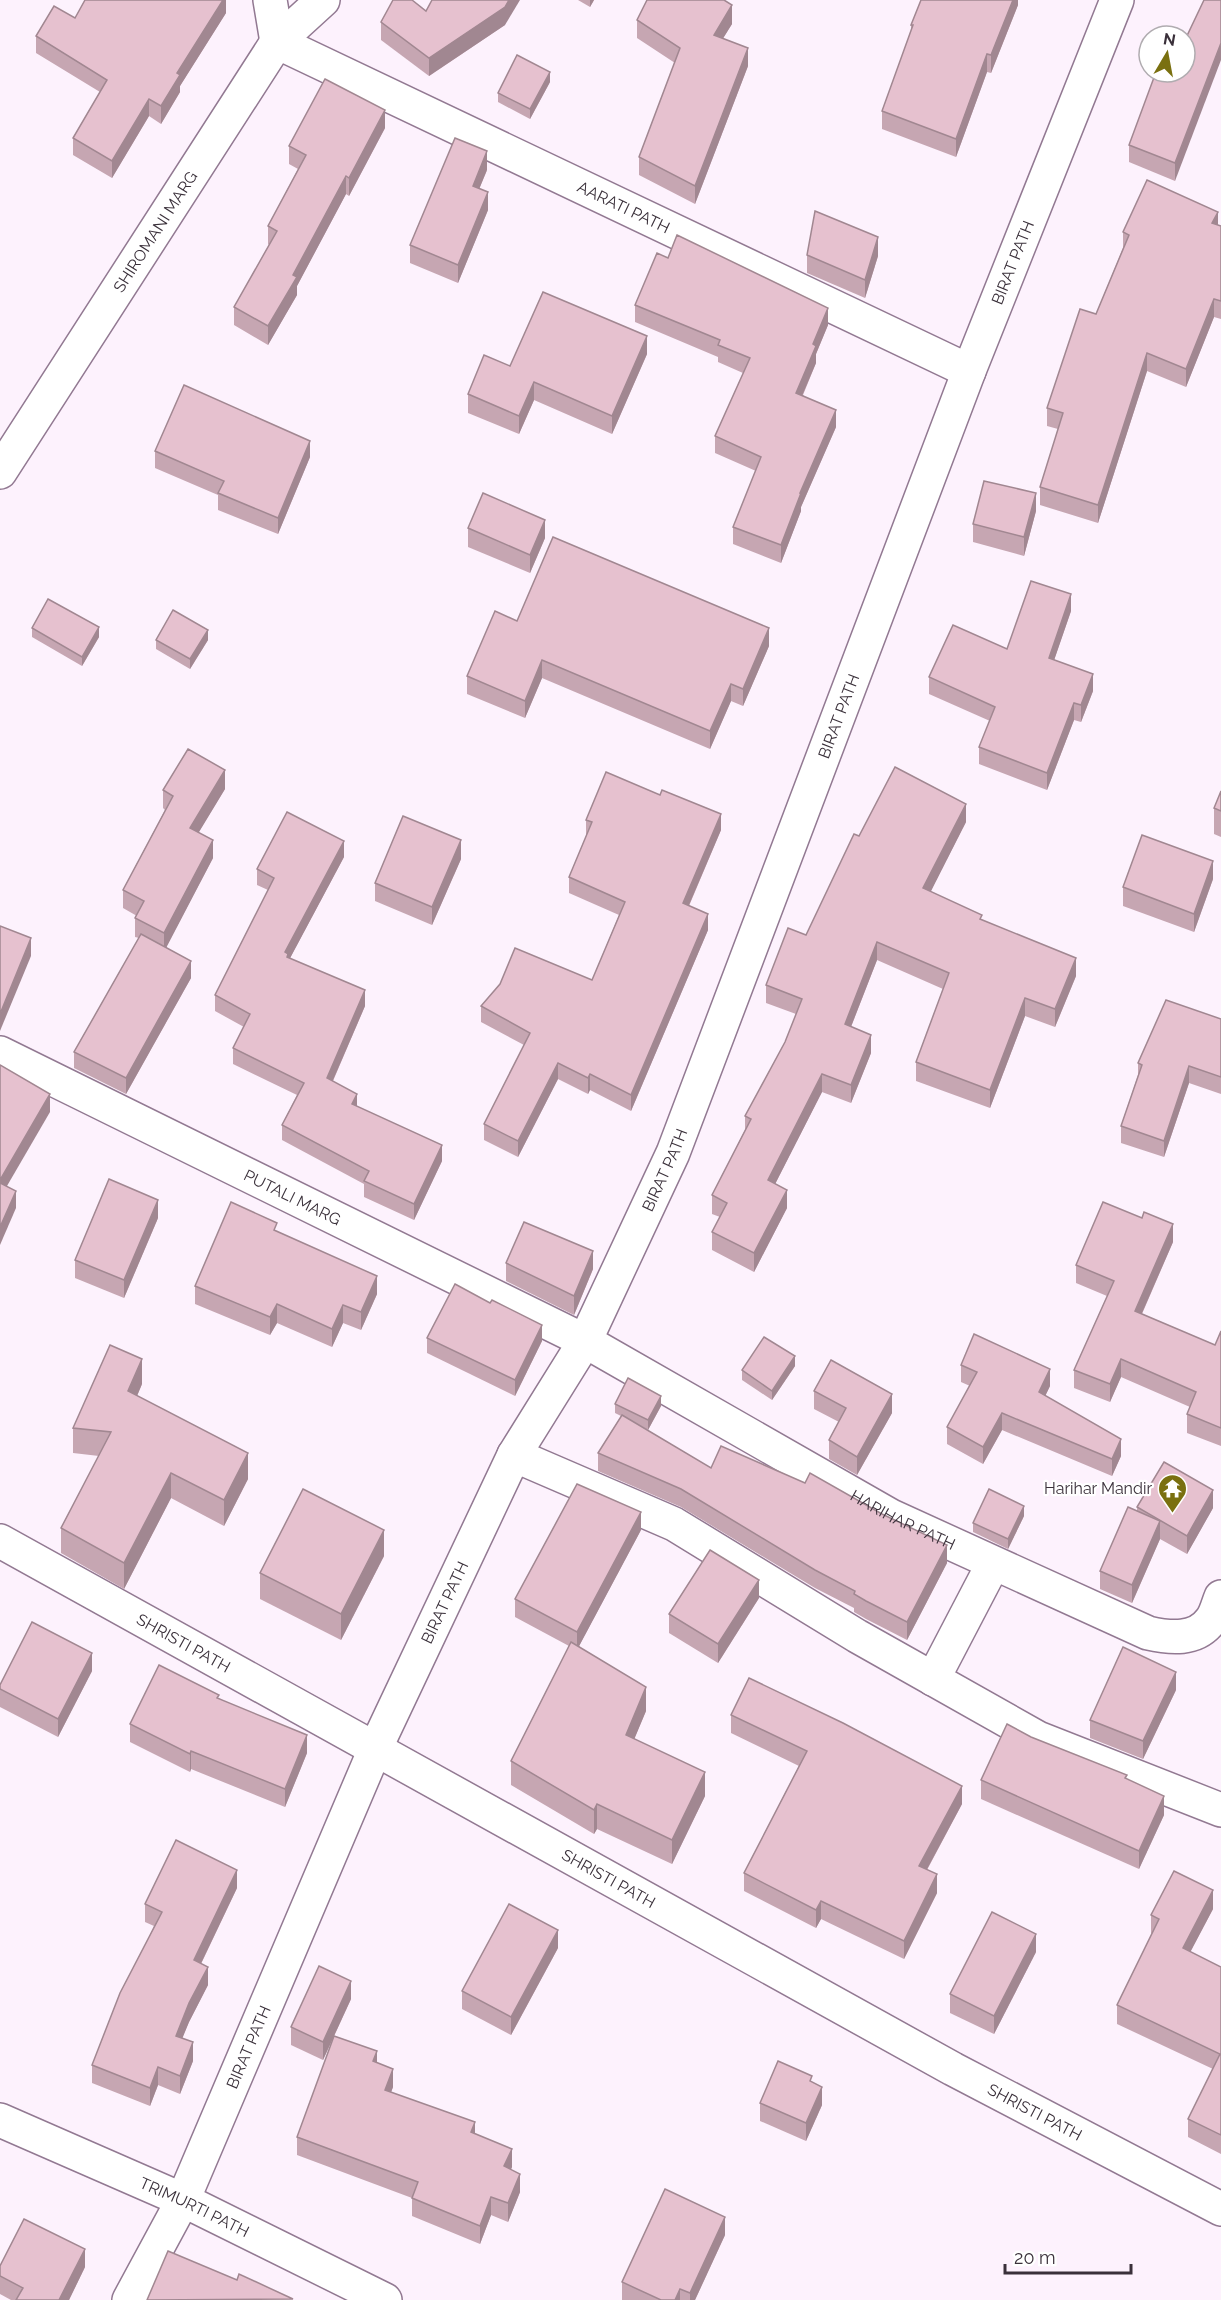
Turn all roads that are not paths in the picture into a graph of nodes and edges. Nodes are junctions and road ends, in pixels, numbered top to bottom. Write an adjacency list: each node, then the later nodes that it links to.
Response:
1 (270, 0): 4 (street)
2 (322, 0): 4 (street, SHIROMANI MARG)
3 (1117, 0): 5 (street, BIRAT PATH)
4 (277, 42): 5 (street, AARATI PATH); 6 (street, SHIROMANI MARG)
5 (969, 371): 8 (street, BIRAT PATH)
6 (0, 472)
7 (0, 1053): 8 (street, PUTALI MARG)
8 (585, 1341): 9 (street, BIRAT PATH); 11 (street, HARIHAR PATH)
9 (514, 1455): 13 (street); 14 (street, BIRAT PATH)
10 (0, 1541): 14 (street, SHRISTI PATH)
11 (993, 1564): 12 (street, HARIHAR PATH); 13 (street)
12 (1221, 1597)
13 (933, 1679): 15 (street)
14 (376, 1748): 17 (street, BIRAT PATH); 18 (street, SHRISTI PATH)
15 (1221, 1810)
16 (0, 2120): 17 (street, TRIMURTI PATH)
17 (183, 2200): 19 (street, BIRAT PATH); 20 (street, TRIMURTI PATH)
18 (1221, 2209)
19 (129, 2300)
20 (385, 2300)

